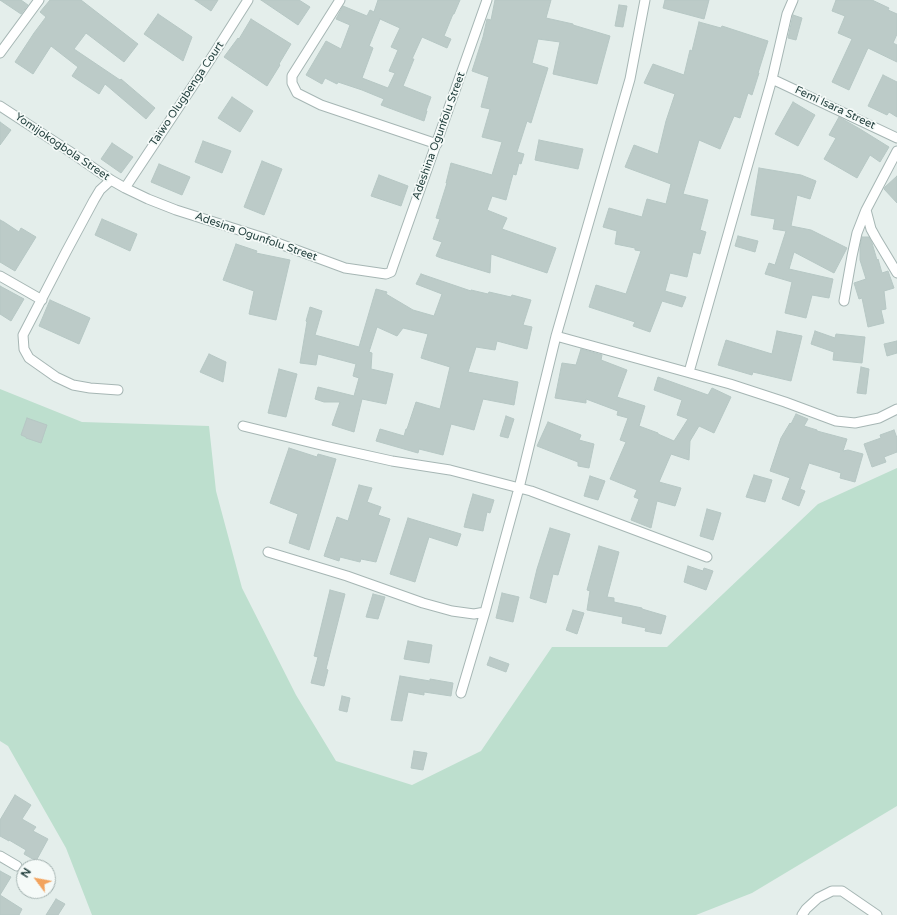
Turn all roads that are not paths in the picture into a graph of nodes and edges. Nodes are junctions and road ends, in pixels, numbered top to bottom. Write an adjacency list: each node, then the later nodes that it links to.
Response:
1 (39, 0): 7 (street)
2 (248, 0): 14 (street, Taiwo Olugbenga Court)
3 (340, 0): 11 (street)
4 (487, 0): 11 (street, Adeshina Ogunfolu Street)
5 (645, 0): 21 (street)
6 (793, 0): 8 (street)
7 (0, 53)
8 (772, 79): 10 (street, Femi Isara Street); 22 (street)
9 (0, 106): 13 (street, Yomijokogbola Street)
10 (897, 138)
11 (437, 144): 16 (street, Adeshina Ogunfolu Street)
12 (897, 152): 15 (street)
13 (111, 180): 14 (street, Yomijokogbola Street); 19 (street)
14 (124, 188): 16 (street, Adesina Ogunfolu Street)
15 (866, 210): 17 (street); 20 (street)
16 (391, 272)
17 (897, 273)
18 (0, 276): 19 (street)
19 (42, 300): 23 (street)
20 (844, 302)
21 (556, 336): 22 (street); 26 (street)
22 (689, 372): 24 (street)
23 (118, 390)
24 (897, 409)
25 (243, 426): 26 (street)
26 (519, 488): 28 (street); 29 (street)
27 (268, 552): 29 (street)
28 (707, 557)
29 (485, 612): 30 (street)
30 (461, 693)
31 (0, 856): 32 (street)
32 (16, 865)
33 (804, 912): 34 (street)
34 (877, 915)

